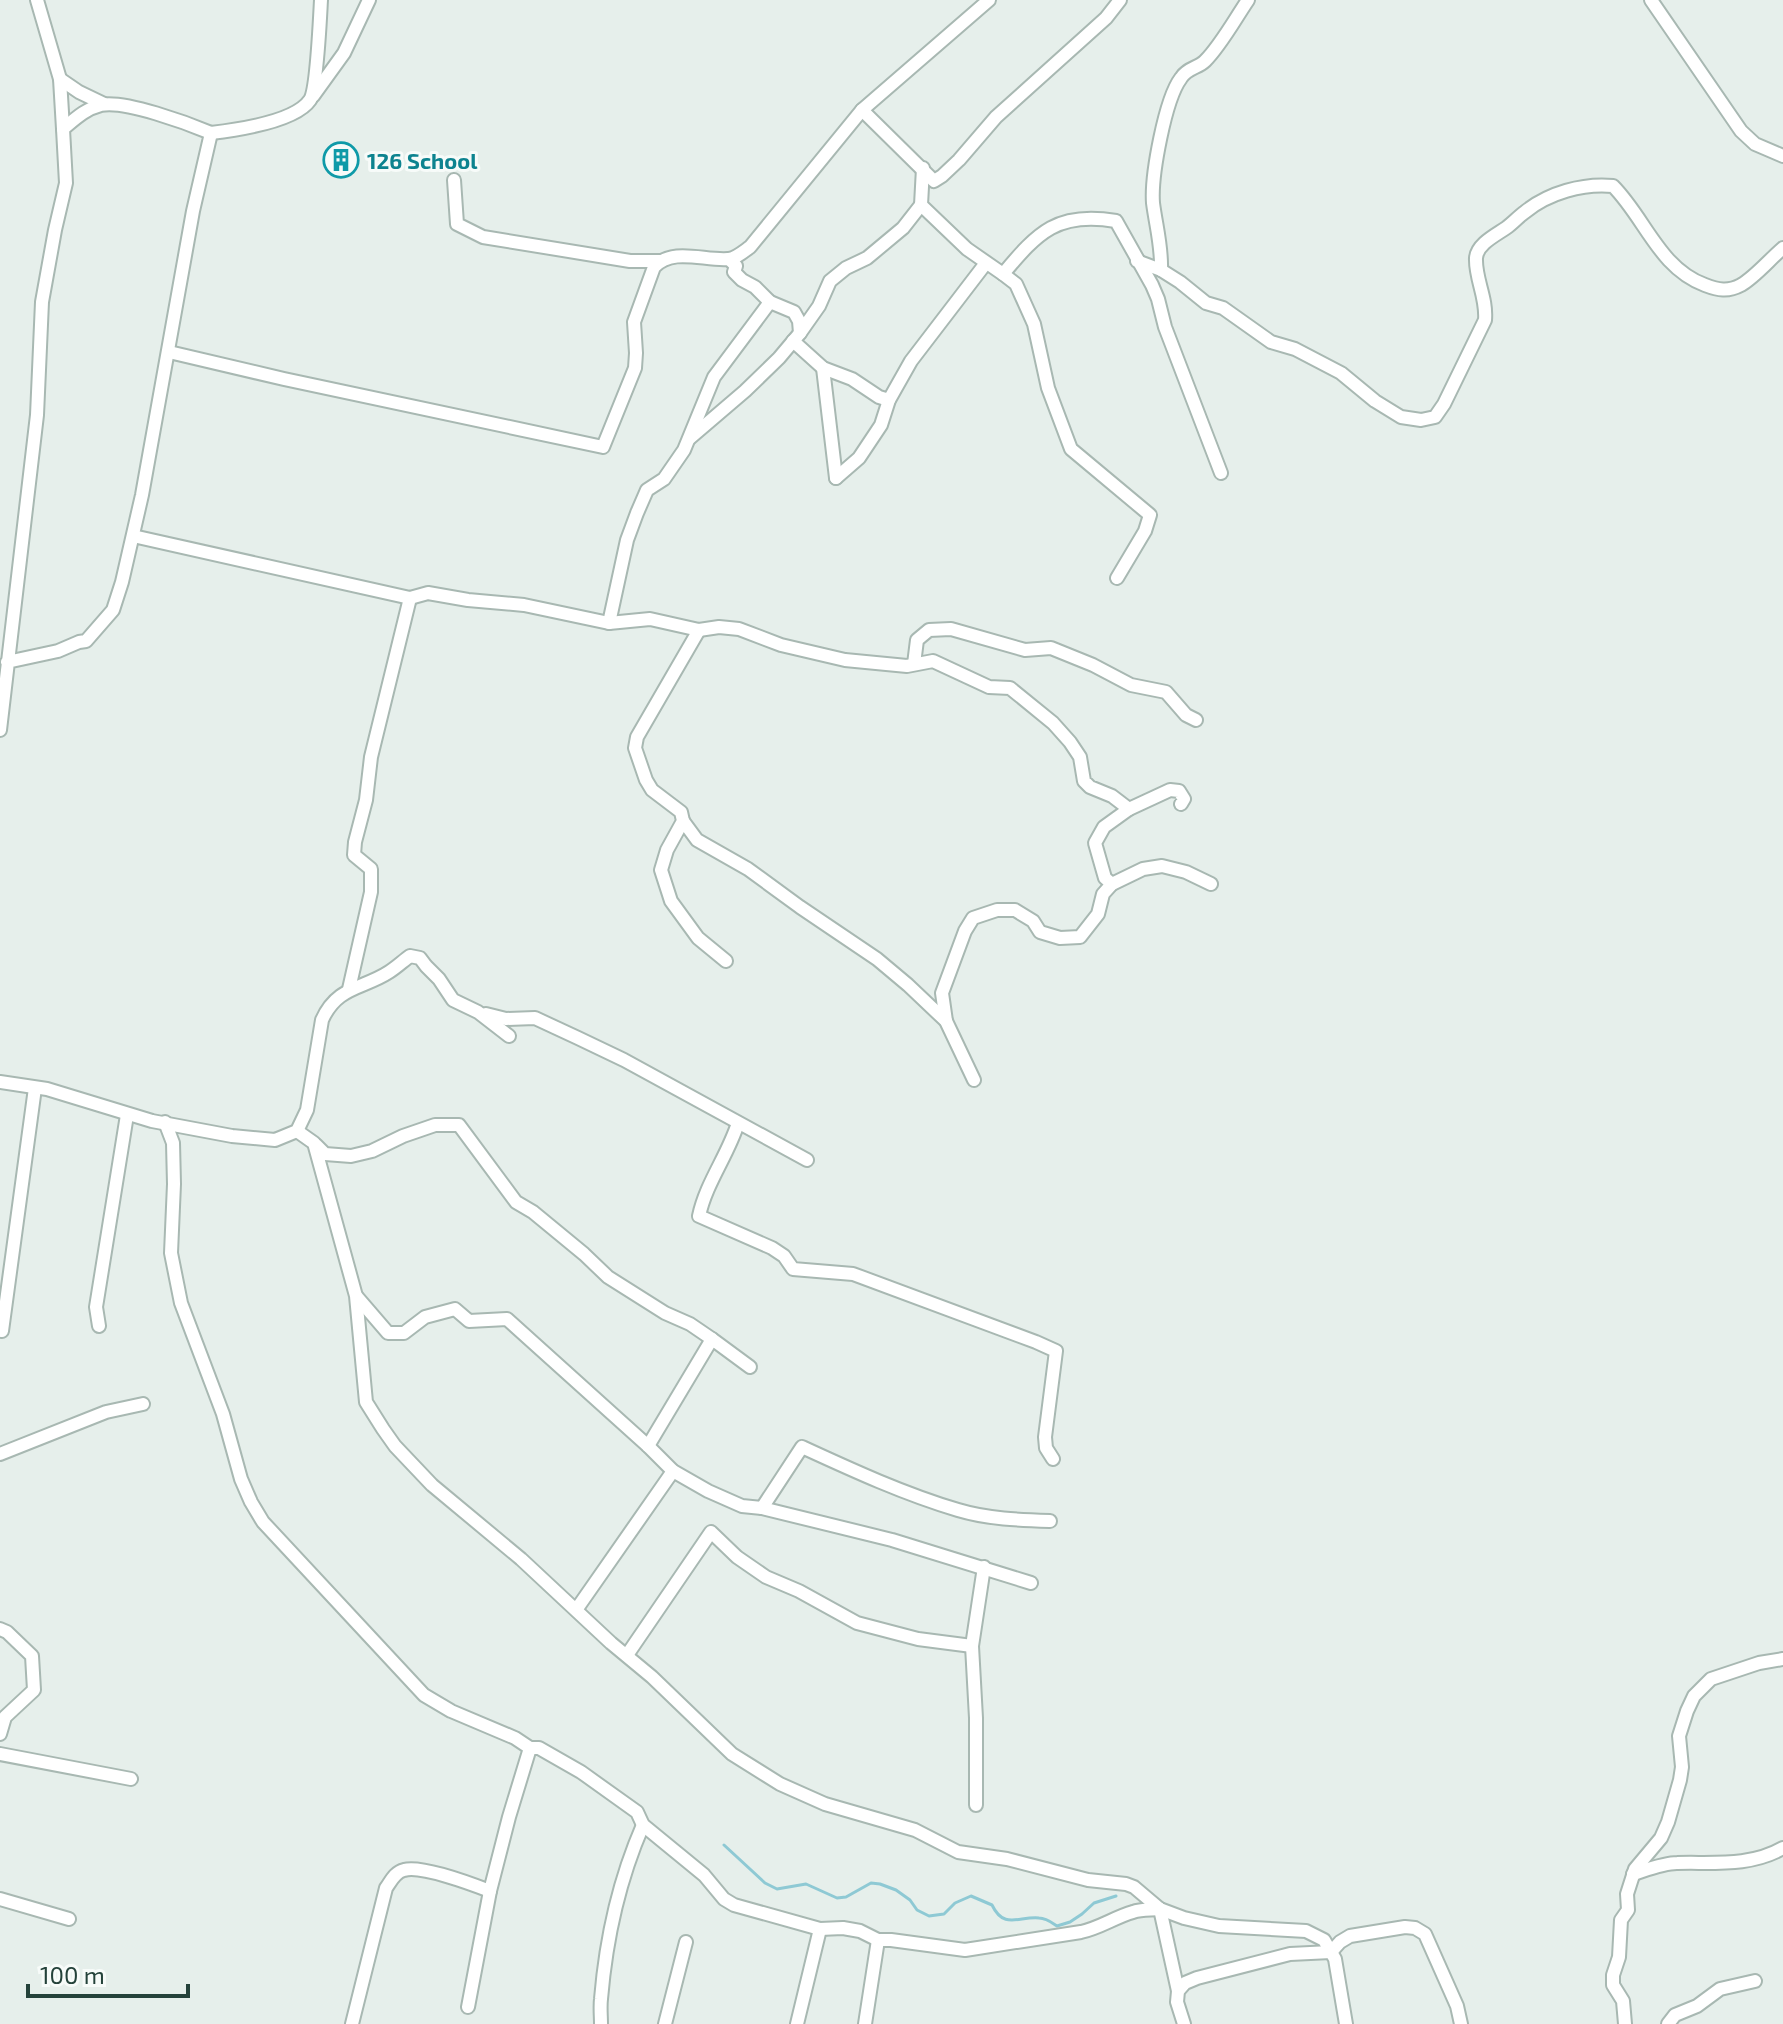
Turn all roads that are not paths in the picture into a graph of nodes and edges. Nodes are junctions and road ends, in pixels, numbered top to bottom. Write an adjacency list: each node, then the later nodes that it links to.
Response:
1 (37, 0): 8 (street)
2 (321, 0): 9 (street)
3 (369, 0): 9 (street)
4 (989, 0): 11 (street)
5 (1120, 0): 15 (street)
6 (1248, 0): 23 (street)
7 (1651, 0): 14 (street)
8 (60, 79): 10 (street); 12 (street)
9 (311, 99): 13 (street)
10 (104, 104): 12 (street); 13 (street)
11 (862, 110): 15 (street); 19 (street)
12 (63, 129): 37 (street)
13 (211, 133): 27 (street)
14 (1783, 156)
15 (923, 168): 17 (street)
16 (454, 180): 20 (street)
17 (921, 205): 22 (street); 26 (street)
18 (1783, 248): 23 (street)
19 (730, 260): 20 (street); 25 (street)
20 (660, 261): 27 (street)
21 (1137, 261): 23 (street); 24 (street); 31 (street)
22 (986, 263): 24 (street); 29 (street)
23 (1161, 270)
24 (1003, 274): 33 (street)
25 (770, 302): 26 (street); 30 (street)
26 (796, 337): 28 (street); 30 (street)
27 (169, 352): 32 (street)
28 (823, 368): 29 (street); 29 (street)
29 (889, 400)
30 (688, 440): 35 (street)
31 (1221, 473)
32 (133, 536): 34 (street); 37 (street)
33 (1117, 578)
34 (410, 598): 35 (street); 47 (street)
35 (609, 623): 36 (street)
36 (699, 630): 38 (street); 43 (street)
37 (7, 662): 40 (street)
38 (914, 664): 39 (street); 42 (street)
39 (1196, 720)
40 (0, 730)
41 (1181, 804): 42 (street)
42 (1129, 809): 44 (street)
43 (683, 821): 46 (street); 49 (street)
44 (1112, 884): 45 (street); 49 (street)
45 (1211, 884)
46 (726, 961)
47 (349, 989): 48 (street); 57 (street)
48 (478, 1012): 50 (street); 56 (street)
49 (946, 1021): 51 (street)
50 (509, 1036)
51 (974, 1080)
52 (0, 1082): 53 (street)
53 (35, 1088): 54 (street); 62 (street)
54 (127, 1115): 55 (street); 61 (street)
55 (165, 1122): 57 (street); 80 (street)
56 (738, 1123): 59 (street); 68 (street)
57 (297, 1131): 58 (street)
58 (314, 1143): 60 (street); 63 (street)
59 (807, 1160)
60 (356, 1296): 66 (street); 74 (street)
61 (99, 1326)
62 (2, 1331)
63 (712, 1339): 64 (street); 66 (street)
64 (750, 1367)
65 (143, 1404): 67 (street)
66 (648, 1446): 69 (street)
67 (0, 1454)
68 (1053, 1459)
69 (673, 1471): 70 (street); 74 (street)
70 (762, 1508): 71 (street); 72 (street)
71 (1050, 1521)
72 (984, 1567): 73 (street); 76 (street)
73 (1031, 1583)
74 (576, 1610): 77 (street)
75 (0, 1629): 79 (street)
76 (972, 1646): 77 (street); 83 (street)
77 (627, 1655): 89 (street)
78 (1783, 1659): 86 (street)
79 (0, 1734)
80 (530, 1748): 84 (street); 87 (street)
81 (0, 1754): 82 (street)
82 (131, 1779)
83 (976, 1805)
84 (643, 1825): 91 (street); 99 (street)
85 (1783, 1848): 86 (street)
86 (1633, 1874): 106 (street)
87 (490, 1891): 97 (street); 98 (street)
88 (0, 1899): 90 (street)
89 (1160, 1909): 92 (street); 94 (street); 96 (street)
90 (69, 1919)
91 (820, 1929): 92 (street); 101 (street)
92 (878, 1940): 102 (street)
93 (686, 1942): 100 (street)
94 (1331, 1952): 96 (street); 104 (street); 105 (street)
95 (1755, 1981): 107 (street)
96 (1178, 1991): 103 (street)
97 (468, 2007)
98 (352, 2024)
99 (601, 2024)
100 (665, 2024)
101 (797, 2024)
102 (865, 2024)
103 (1184, 2024)
104 (1346, 2024)
105 (1461, 2024)
106 (1625, 2024)
107 (1668, 2024)

